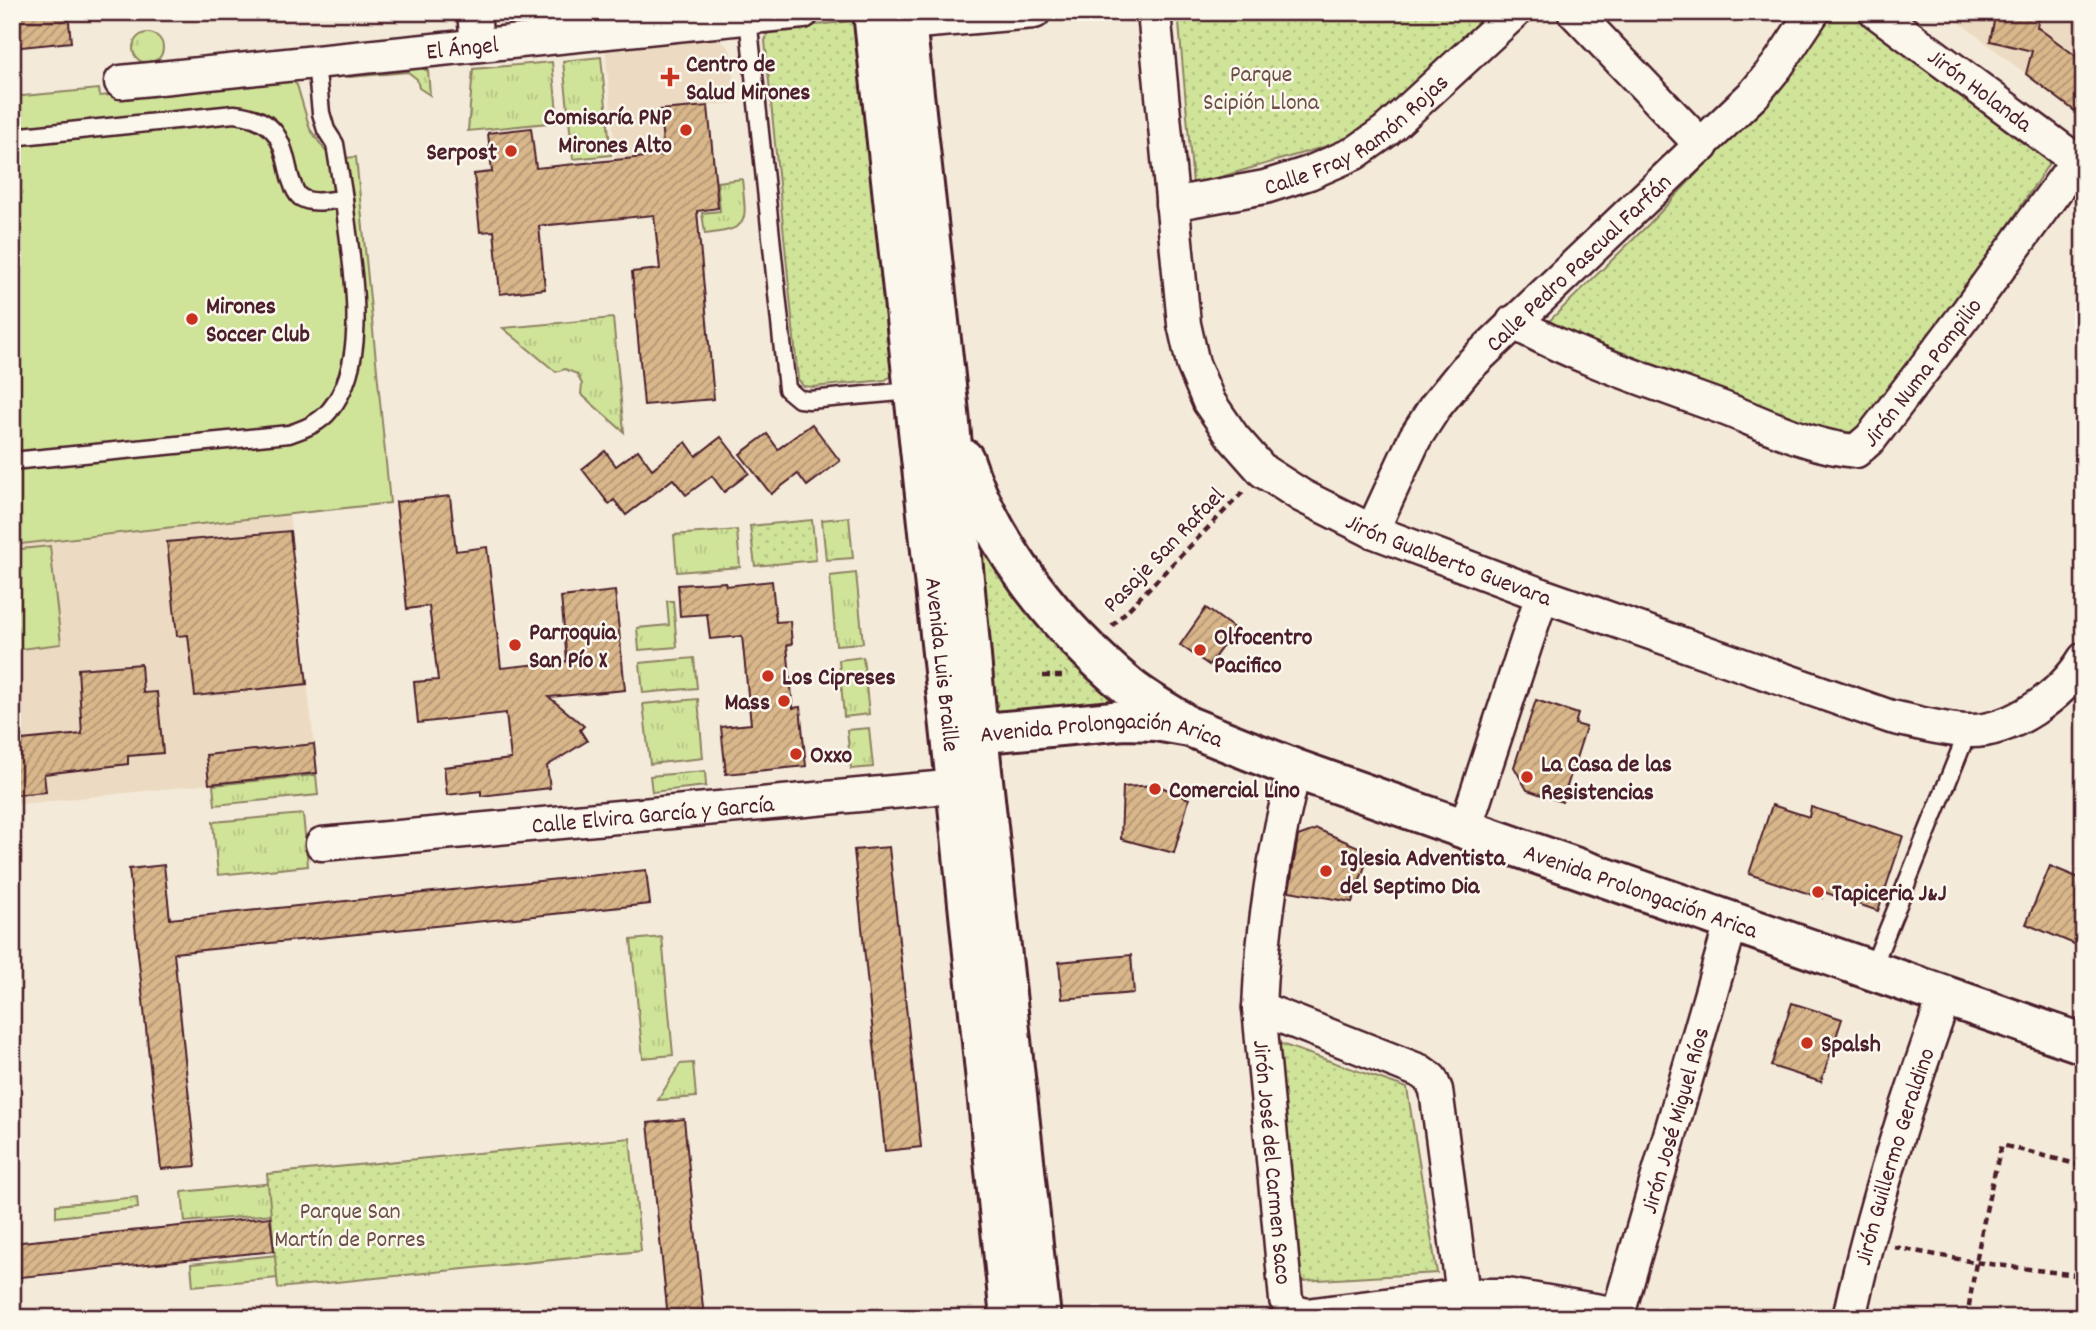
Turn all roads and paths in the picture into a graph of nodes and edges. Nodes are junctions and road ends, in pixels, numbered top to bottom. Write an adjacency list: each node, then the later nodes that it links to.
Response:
1 (474, 12): 11 (street)
2 (803, 12): 10 (street, El Ángel)
3 (1034, 12): 9 (street)
4 (1154, 12): 18 (street, Jirón Gualberto Guevara)
5 (1515, 12): 18 (street, Calle Fray Ramón Rojas)
6 (1574, 12): 15 (street)
7 (1813, 12): 15 (street, Calle Pedro Pascual Farfán)
8 (1876, 12): 16 (street, Jirón Holanda)
9 (892, 15): 20 (street, Avenida Luis Braille); 21 (street, Avenida Luis Braille)
10 (748, 18): 11 (street, El Ángel); 20 (lane)
11 (477, 45): 12 (street, El Ángel)
12 (316, 62): 13 (street, El Ángel); 17 (lane)
13 (121, 82)
14 (12, 137): 17 (lane)
15 (1702, 146): 19 (street, Calle Pedro Pascual Farfán)
16 (2080, 163): 19 (street, Jirón Numa Pompilio)
17 (344, 200): 22 (lane)
18 (1172, 204): 23 (street, Jirón Gualberto Guevara)
19 (1513, 322): 24 (street, Calle Pedro Pascual Farfán)
20 (912, 391): 30 (street, Avenida Luis Braille)
21 (949, 413): 26 (street); 30 (street, Avenida Luis Braille)
22 (12, 461)
23 (1263, 471): 24 (street, Jirón Gualberto Guevara); 26 (path, Pasaje San Rafael)
24 (1371, 531): 25 (street, Jirón Gualberto Guevara)
25 (1542, 595): 29 (street, Jirón Gualberto Guevara); 33 (street)
26 (1088, 650): 28 (street)
27 (2084, 659): 29 (street, Jirón Gualberto Guevara)
28 (1190, 727): 30 (street, Avenida Prolongación Arica); 31 (street, Avenida Prolongación Arica)
29 (1968, 731): 36 (lane)
30 (965, 735): 32 (street, Avenida Luis Braille)
31 (1295, 769): 33 (street, Avenida Prolongación Arica); 38 (street, Jirón José del Carmen Saco)
32 (970, 785): 34 (street, Calle Elvira García y García); 46 (street, Avenida Luis Braille); 47 (street, Avenida Luis Braille)
33 (1465, 829): 35 (street, Avenida Prolongación Arica)
34 (322, 844)
35 (1732, 920): 36 (street, Avenida Prolongación Arica); 45 (street, Jirón José Miguel Ríos)
36 (1872, 968): 37 (street, Avenida Prolongación Arica)
37 (1945, 996): 39 (street, Avenida Prolongación Arica); 41 (street, Jirón Guillermo Geraldino)
38 (1259, 1008): 44 (street, Jirón José del Carmen Saco); 44 (street, Jirón José del Carmen Saco)
39 (2084, 1044)
40 (2084, 1167): 42 (path)
41 (1866, 1242): 42 (path); 48 (street, Jirón Guillermo Geraldino)
42 (1974, 1262): 43 (path); 49 (path)
43 (2084, 1276)
44 (1463, 1295): 45 (street, Jirón José del Carmen Saco)
45 (1617, 1316)
46 (1010, 1318)
47 (1041, 1318)
48 (1849, 1318)
49 (1967, 1318)

